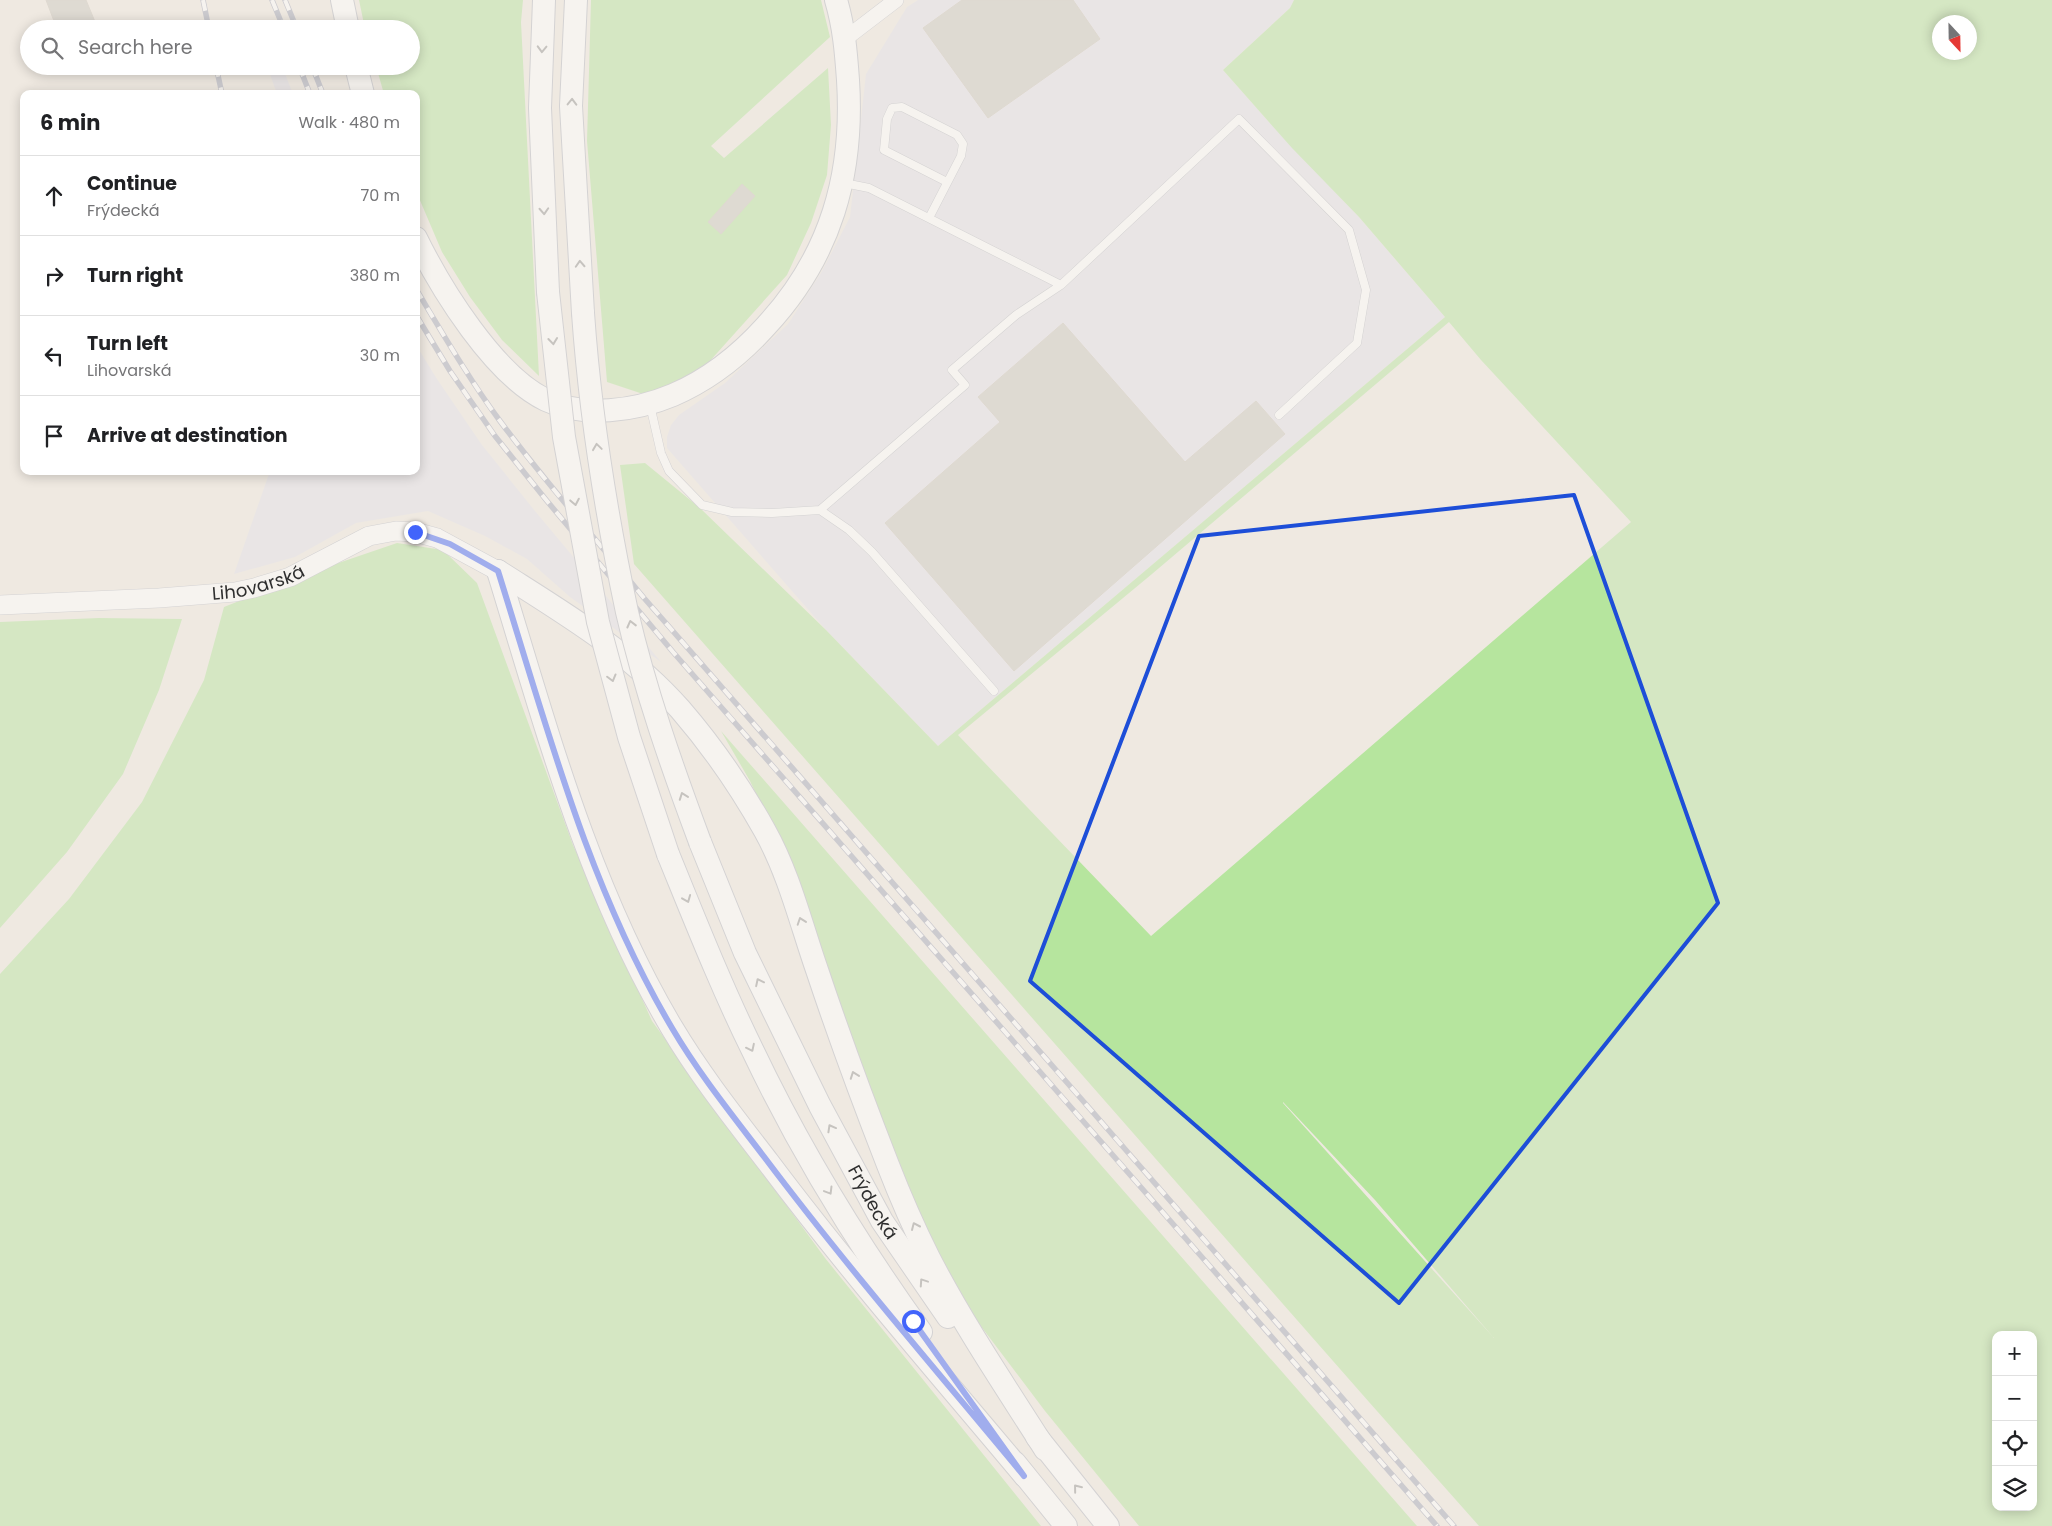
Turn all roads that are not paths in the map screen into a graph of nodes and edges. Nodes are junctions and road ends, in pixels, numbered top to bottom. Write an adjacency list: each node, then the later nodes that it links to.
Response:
1 (342, 0): 6 (main road)
2 (544, 0): 22 (main road, Frýdecká, one-way to 22, bridge)
3 (576, 0): 21 (main road, Frýdecká, one-way to 3, bridge)
4 (836, 0): 7 (main road)
5 (896, 0): 7 (street)
6 (346, 20)
7 (845, 39): 10 (main road)
8 (358, 75): 9 (main road)
9 (362, 90)
10 (842, 182): 12 (lane); 15 (main road)
11 (947, 182): 11 (lane); 12 (lane)
12 (929, 218): 14 (lane)
13 (420, 245): 15 (main road)
14 (1061, 285): 16 (lane); 17 (lane)
15 (650, 403): 17 (lane)
16 (1279, 415)
17 (820, 510): 20 (lane)
18 (498, 571): 19 (street, Lihovarská); 21 (main road, one-way to 18); 22 (main road)
19 (0, 605)
20 (994, 691)
21 (1045, 1449): 24 (main road, Frýdecká, one-way to 21)
22 (1024, 1476): 23 (main road, Frýdecká)
23 (1066, 1526)
24 (1108, 1526)

